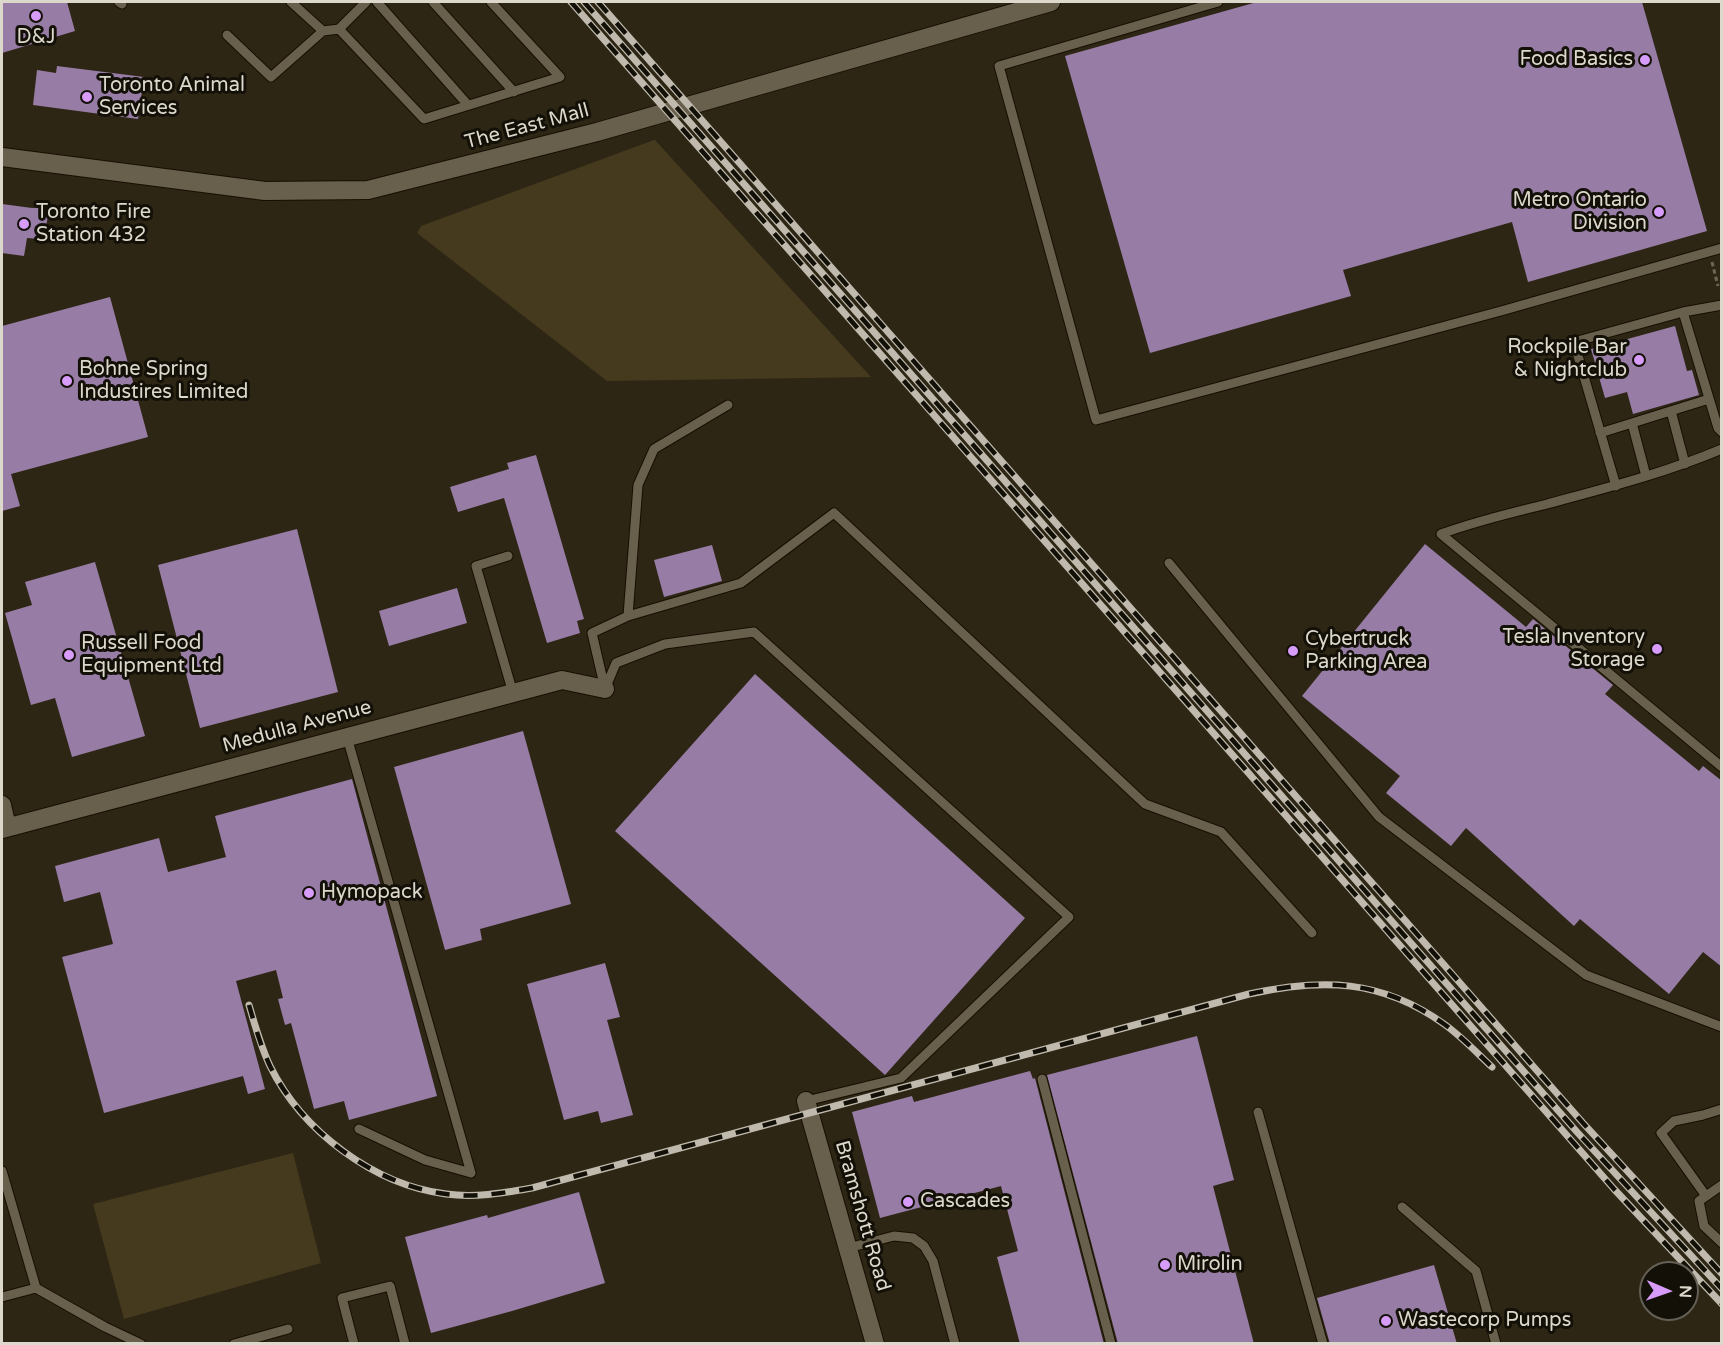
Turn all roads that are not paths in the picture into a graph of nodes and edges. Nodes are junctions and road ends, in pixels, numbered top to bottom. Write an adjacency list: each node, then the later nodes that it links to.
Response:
1 (291, 2): 9 (lane)
2 (366, 2): 8 (lane)
3 (377, 2): 12 (lane)
4 (433, 2): 11 (lane)
5 (491, 2): 11 (lane)
6 (1051, 2): 13 (main road, The East Mall)
7 (1218, 2): 14 (lane)
8 (339, 29): 9 (lane); 12 (lane)
9 (323, 31): 10 (lane)
10 (227, 35)
11 (514, 92): 12 (lane)
12 (468, 105)
13 (2, 157)
14 (1722, 249)
15 (1722, 305): 16 (lane)
16 (1683, 312): 17 (lane); 22 (lane)
17 (1709, 399): 19 (lane); 21 (lane)
18 (728, 405): 29 (lane)
19 (1671, 411): 20 (lane); 24 (lane)
20 (1632, 423): 22 (lane); 25 (lane)
21 (1722, 432)
22 (1600, 433): 26 (lane)
23 (1722, 449): 24 (lane)
24 (1685, 464): 25 (lane)
25 (1646, 476): 26 (lane)
26 (1616, 486): 33 (lane)
27 (508, 556): 31 (lane)
28 (1169, 563): 37 (lane)
29 (628, 616): 30 (lane); 36 (lane)
30 (605, 689): 31 (main road, Medulla Avenue); 39 (lane)
31 (513, 693): 32 (main road, Medulla Avenue)
32 (347, 737): 35 (main road, Medulla Avenue); 42 (lane)
33 (1722, 767)
34 (2, 806): 35 (main road)
35 (4, 828)
36 (1312, 933)
37 (1722, 1028)
38 (1042, 1079): 58 (lane)
39 (806, 1101): 48 (main road, Bramshott Road)
40 (1722, 1109): 45 (lane)
41 (1258, 1112): 59 (lane)
42 (359, 1129)
43 (2, 1171): 49 (lane)
44 (1722, 1185): 45 (lane)
45 (1706, 1196): 47 (lane)
46 (1401, 1207): 60 (lane)
47 (1722, 1243)
48 (848, 1248): 56 (main road, Bramshott Road); 57 (lane)
49 (36, 1288): 50 (lane); 52 (lane)
50 (2, 1297)
51 (288, 1329): 53 (lane)
52 (141, 1344)
53 (234, 1344)
54 (354, 1344): 55 (lane)
55 (405, 1344)
56 (875, 1344)
57 (955, 1344)
58 (1111, 1344)
59 (1323, 1344)
60 (1496, 1344)

